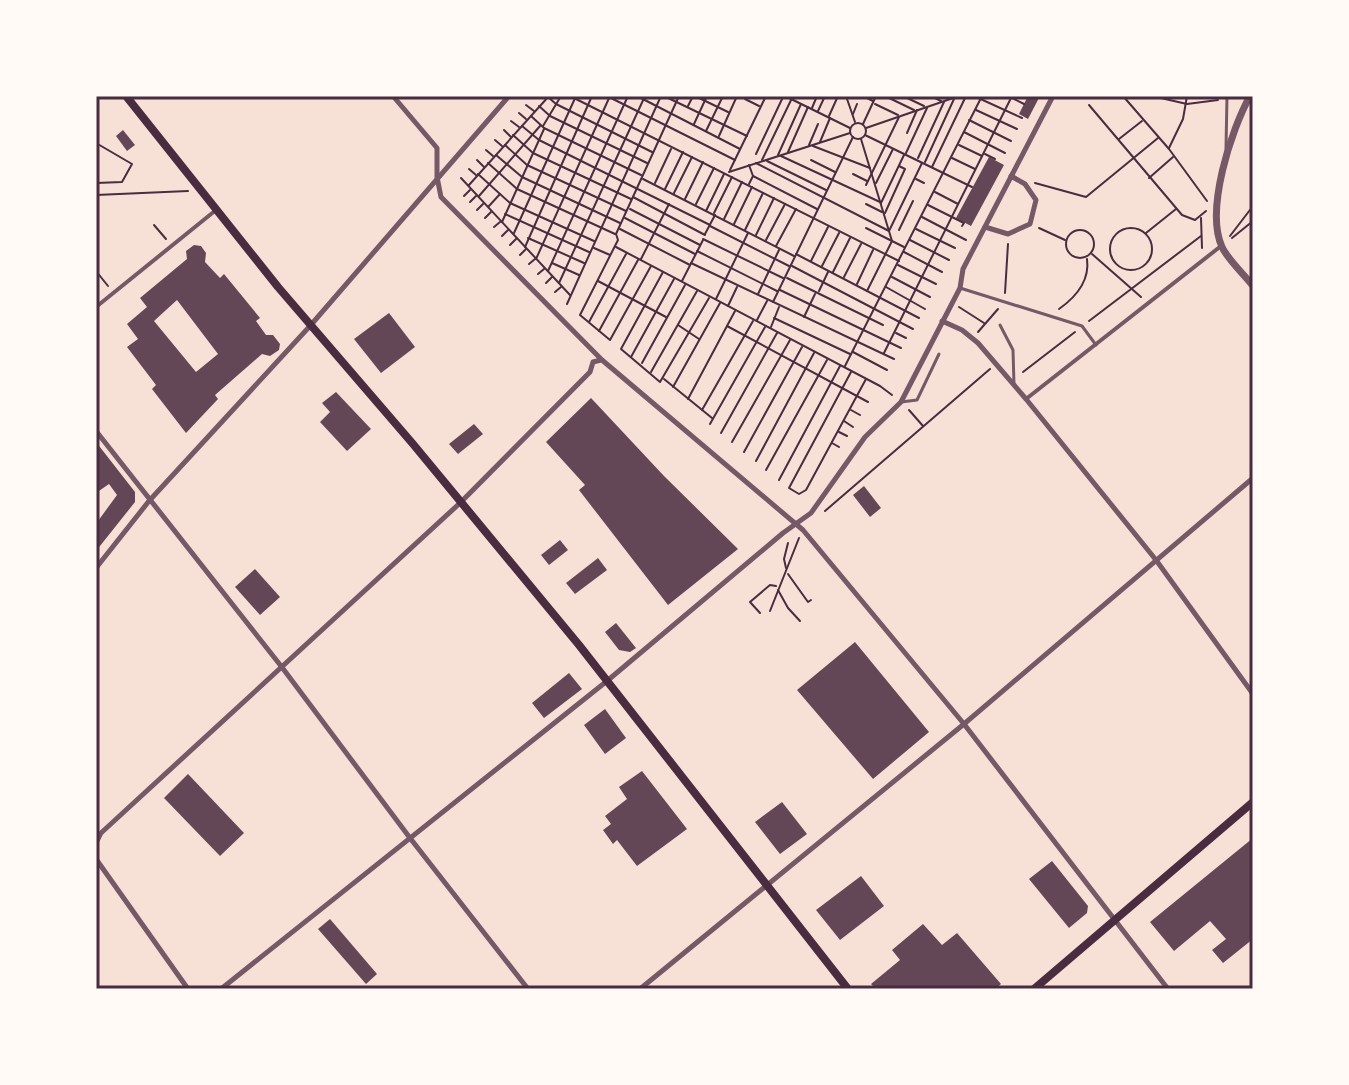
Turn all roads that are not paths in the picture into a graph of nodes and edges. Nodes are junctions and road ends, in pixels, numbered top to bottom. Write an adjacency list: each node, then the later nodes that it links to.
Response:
1 (126, 96): 12 (main road)
2 (393, 96): 11 (street)
3 (509, 96): 11 (street)
4 (1053, 96): 10 (street)
5 (1076, 96): 6 (street)
6 (1091, 96)
7 (1250, 96): 9 (street)
8 (1227, 98): 9 (lane)
9 (1226, 151): 14 (street)
10 (1011, 176): 13 (street); 13 (street)
11 (437, 177): 20 (street); 23 (street)
12 (216, 210): 17 (street); 20 (main road)
13 (985, 227): 16 (street)
14 (1221, 246): 15 (street); 21 (street)
15 (1253, 286)
16 (960, 288): 18 (street); 21 (lane)
17 (96, 307)
18 (942, 321): 24 (street); 26 (street)
19 (1000, 325): 24 (lane)
20 (310, 326): 29 (street); 30 (main road)
21 (1096, 345): 25 (street)
22 (939, 354): 26 (lane)
23 (602, 360): 30 (street); 31 (street)
24 (1014, 385): 25 (street)
25 (1026, 399): 32 (street)
26 (901, 402): 31 (street)
27 (96, 431): 29 (street)
28 (1253, 478): 32 (street)
29 (149, 501): 33 (street); 34 (street)
30 (460, 503): 34 (street); 35 (main road)
31 (796, 523): 35 (street); 37 (street)
32 (1156, 560): 36 (street); 37 (street)
33 (96, 568)
34 (281, 666): 39 (street); 40 (street)
35 (607, 681): 39 (street); 42 (main road)
36 (1253, 694)
37 (964, 724): 42 (street); 43 (street)
38 (1253, 802): 43 (main road)
39 (410, 838): 45 (street); 46 (street)
40 (96, 843)
41 (96, 859): 44 (street)
42 (766, 885): 47 (street); 48 (main road)
43 (1114, 921): 49 (main road); 50 (street)
44 (188, 989)
45 (221, 989)
46 (528, 989)
47 (640, 989)
48 (848, 989)
49 (1034, 989)
50 (1168, 989)

